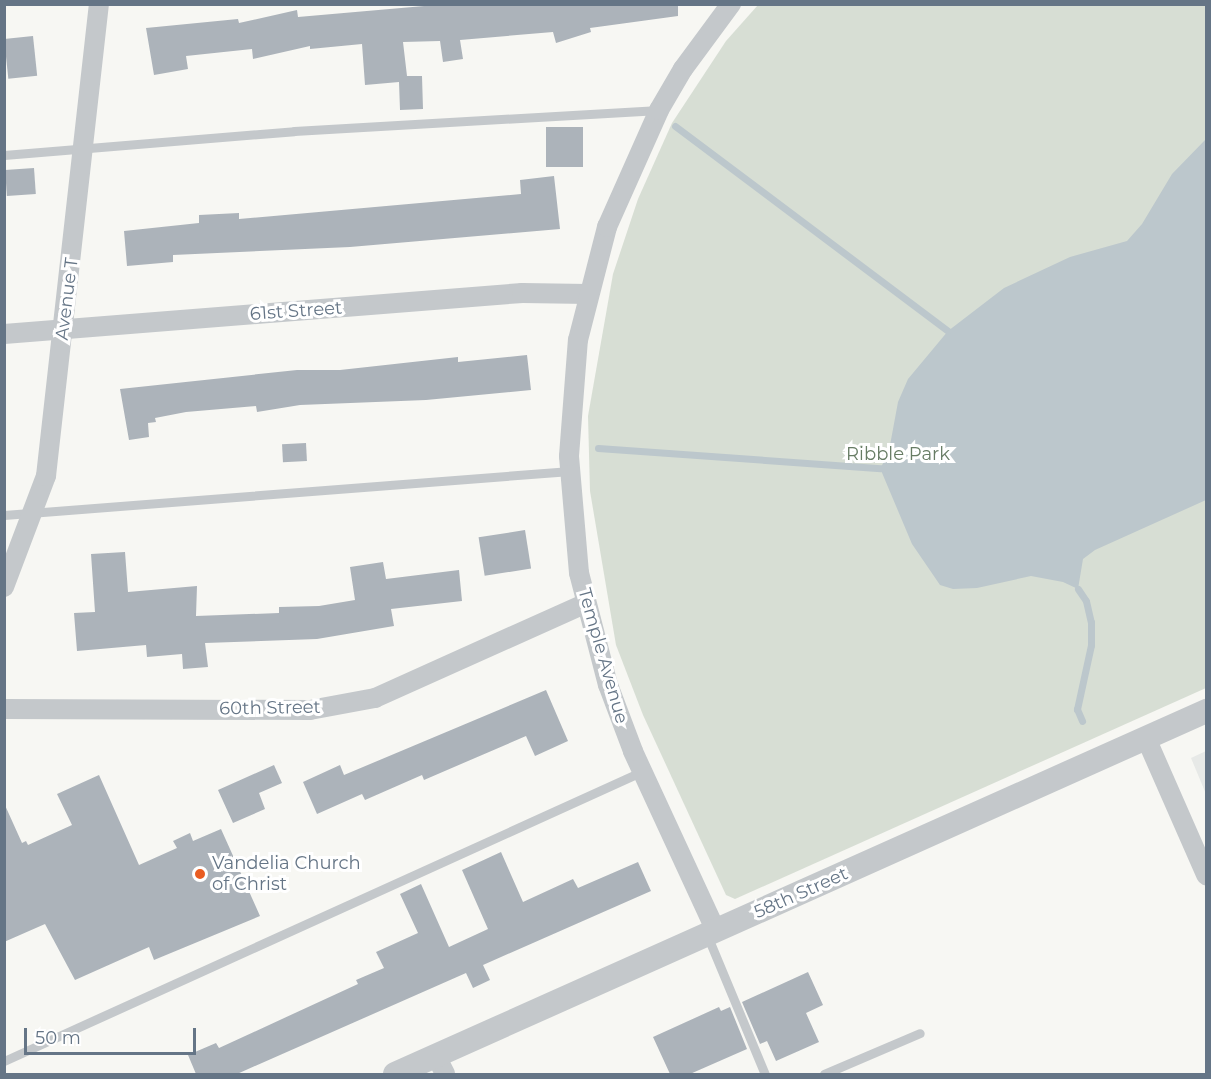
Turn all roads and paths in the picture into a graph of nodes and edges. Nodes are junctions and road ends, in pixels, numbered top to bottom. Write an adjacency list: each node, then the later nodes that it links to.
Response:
1 (99, 4): 4 (street, Avenue T)
2 (731, 4): 3 (street, Temple Avenue)
3 (658, 110): 4 (lane); 6 (street, Temple Avenue)
4 (85, 150): 5 (lane); 7 (street, Avenue T)
5 (4, 155)
6 (588, 294): 7 (street, 61st Street); 9 (street, Temple Avenue)
7 (64, 327): 8 (street, 61st Street); 10 (street, Avenue T)
8 (4, 334)
9 (570, 471): 10 (lane); 13 (street, Temple Avenue)
10 (33, 512): 11 (lane); 12 (street, Avenue T)
11 (4, 514)
12 (4, 587)
13 (586, 603): 14 (street, 60th Street); 17 (street, Temple Avenue)
14 (4, 709)
15 (1206, 711): 16 (street, 58th Street)
16 (1146, 738): 18 (street); 19 (street, 58th Street)
17 (643, 771): 19 (street, Temple Avenue); 21 (lane)
18 (1206, 875)
19 (712, 933): 22 (street, 58th Street); 24 (lane)
20 (920, 1033): 25 (lane)
21 (4, 1061)
22 (441, 1065): 23 (street, 58th Street)
23 (395, 1074)
24 (765, 1074)
25 (824, 1074)

